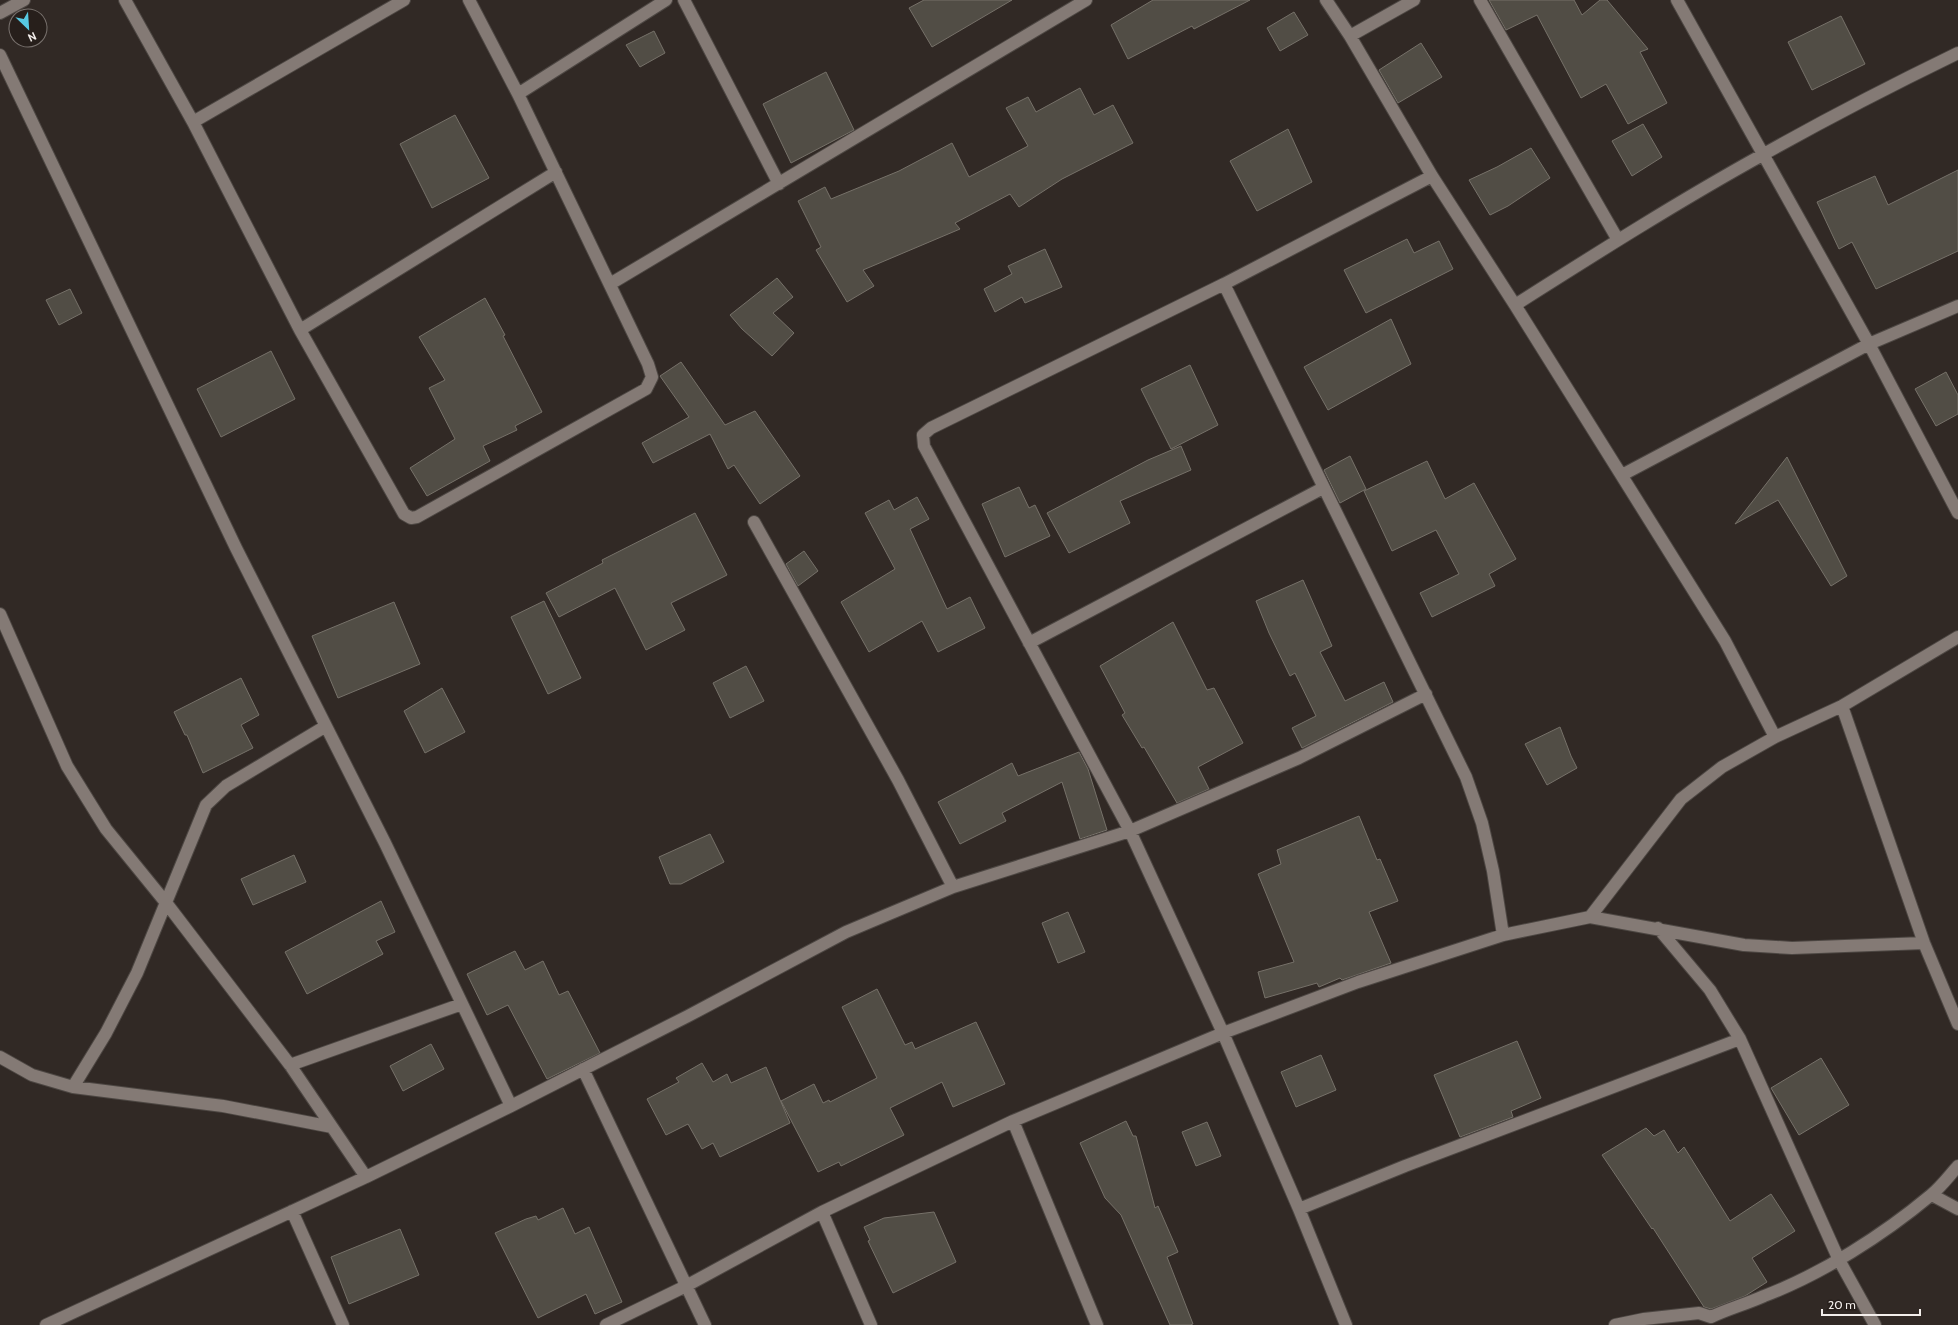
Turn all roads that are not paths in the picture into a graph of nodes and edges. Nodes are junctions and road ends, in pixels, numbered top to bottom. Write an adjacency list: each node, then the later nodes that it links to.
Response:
1 (24, 0): 12 (street)
2 (125, 0): 17 (street)
3 (404, 0): 17 (street)
4 (469, 0): 16 (street)
5 (666, 0): 16 (street)
6 (684, 0): 21 (street)
7 (1086, 0): 21 (street)
8 (1326, 0): 13 (street)
9 (1414, 0): 13 (street)
10 (1480, 0): 22 (street)
11 (1677, 0): 18 (street)
12 (0, 13)
13 (1350, 36): 20 (street)
14 (1958, 53): 18 (street)
15 (0, 54): 38 (street)
16 (518, 94): 19 (street)
17 (193, 122): 27 (street)
18 (1763, 154): 22 (street); 28 (street)
19 (556, 172): 23 (street); 27 (street)
20 (1432, 176): 24 (street); 25 (street)
21 (779, 184): 23 (street)
22 (1618, 240): 25 (street)
23 (610, 284): 27 (street)
24 (1224, 284): 30 (street); 35 (street)
25 (1515, 305): 29 (street)
26 (1958, 306): 28 (street)
27 (300, 330)
28 (1869, 344): 29 (street); 31 (street)
29 (1622, 475): 39 (street)
30 (1323, 488): 35 (street); 36 (street)
31 (1958, 513)
32 (754, 522): 41 (street)
33 (0, 614): 42 (street)
34 (1958, 637): 37 (street)
35 (1029, 643): 40 (street)
36 (1426, 694): 40 (street); 45 (street)
37 (1842, 706): 39 (street); 46 (street)
38 (326, 726): 42 (street); 47 (street)
39 (1775, 738): 43 (street)
40 (1130, 831): 41 (street); 49 (street)
41 (953, 887): 53 (street)
42 (167, 904): 52 (street); 54 (street)
43 (1590, 917): 44 (street); 45 (street)
44 (1658, 928): 46 (street); 50 (street)
45 (1503, 935): 49 (street)
46 (1924, 942): 48 (street)
47 (462, 1004): 52 (street); 55 (street)
48 (1958, 1024)
49 (1223, 1033): 56 (street); 61 (street)
50 (1740, 1039): 61 (street); 65 (street)
51 (0, 1057): 54 (street)
52 (290, 1065): 57 (street)
53 (583, 1069): 55 (street); 66 (street)
54 (73, 1087): 57 (street)
55 (511, 1106): 59 (street)
56 (1013, 1122): 64 (street); 72 (street)
57 (332, 1127): 59 (street)
58 (1958, 1166): 60 (street)
59 (366, 1177): 63 (street)
60 (1932, 1195): 62 (street); 65 (street)
61 (1299, 1209): 73 (street)
62 (1958, 1209)
63 (292, 1211): 67 (street); 68 (street)
64 (822, 1212): 66 (street); 71 (street)
65 (1839, 1260): 74 (street); 75 (street)
66 (686, 1286): 69 (street); 70 (street)
67 (46, 1325)
68 (343, 1325)
69 (606, 1325)
70 (706, 1325)
71 (871, 1325)
72 (1097, 1325)
73 (1346, 1325)
74 (1615, 1325)
75 (1875, 1325)

